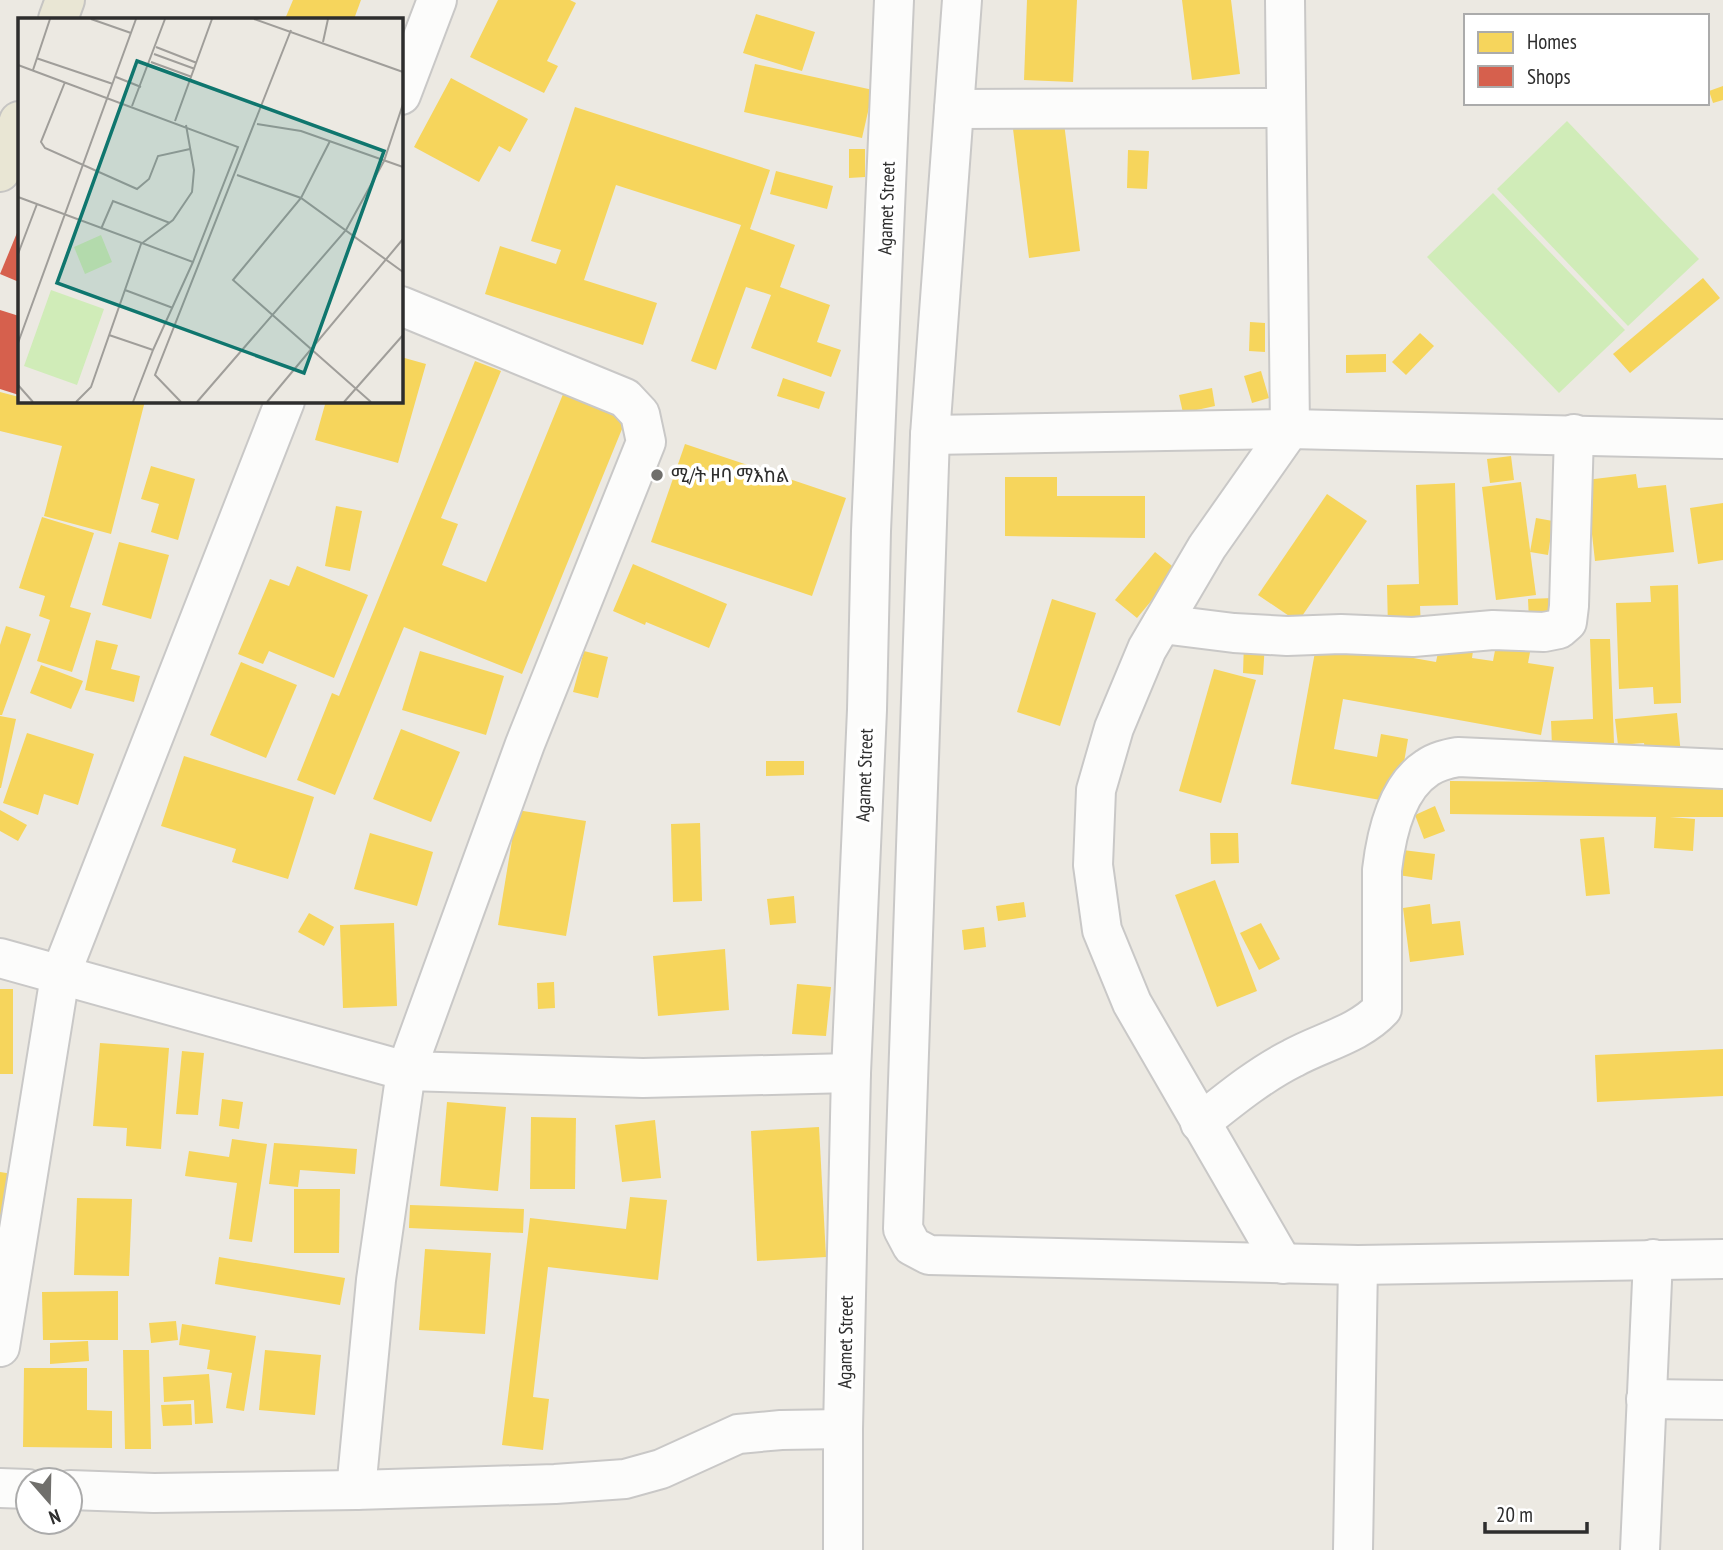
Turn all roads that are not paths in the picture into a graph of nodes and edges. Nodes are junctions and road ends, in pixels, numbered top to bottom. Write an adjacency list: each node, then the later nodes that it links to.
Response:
1 (65, 0): 6 (main road)
2 (437, 0): 7 (street)
3 (894, 0): 23 (street, Agamet Street)
4 (962, 0): 8 (street)
5 (1285, 0): 9 (street)
6 (58, 18)
7 (402, 92)
8 (954, 108): 9 (street); 16 (street)
9 (1286, 108): 14 (street)
10 (18, 124): 11 (main road)
11 (5, 169)
12 (402, 306): 22 (street)
13 (285, 402): 21 (street)
14 (1290, 429): 15 (street); 16 (street); 18 (street)
15 (1574, 434): 17 (street); 18 (street)
16 (930, 435): 27 (street)
17 (1723, 439)
18 (1162, 624): 24 (street)
19 (1723, 769): 24 (street)
20 (0, 958): 21 (street)
21 (61, 976): 22 (street); 29 (street)
22 (406, 1071): 23 (street); 34 (street)
23 (852, 1073): 32 (street, Agamet Street)
24 (1200, 1123): 27 (street)
25 (1653, 1259): 26 (street); 28 (street); 30 (street)
26 (1723, 1259)
27 (1283, 1264): 28 (street)
28 (1357, 1265): 36 (street)
29 (0, 1347)
30 (1646, 1399): 31 (street); 37 (street)
31 (1723, 1399)
32 (843, 1429): 34 (street); 35 (street, Agamet Street)
33 (84, 1490): 34 (street)
34 (356, 1490)
35 (843, 1550)
36 (1353, 1550)
37 (1640, 1550)

